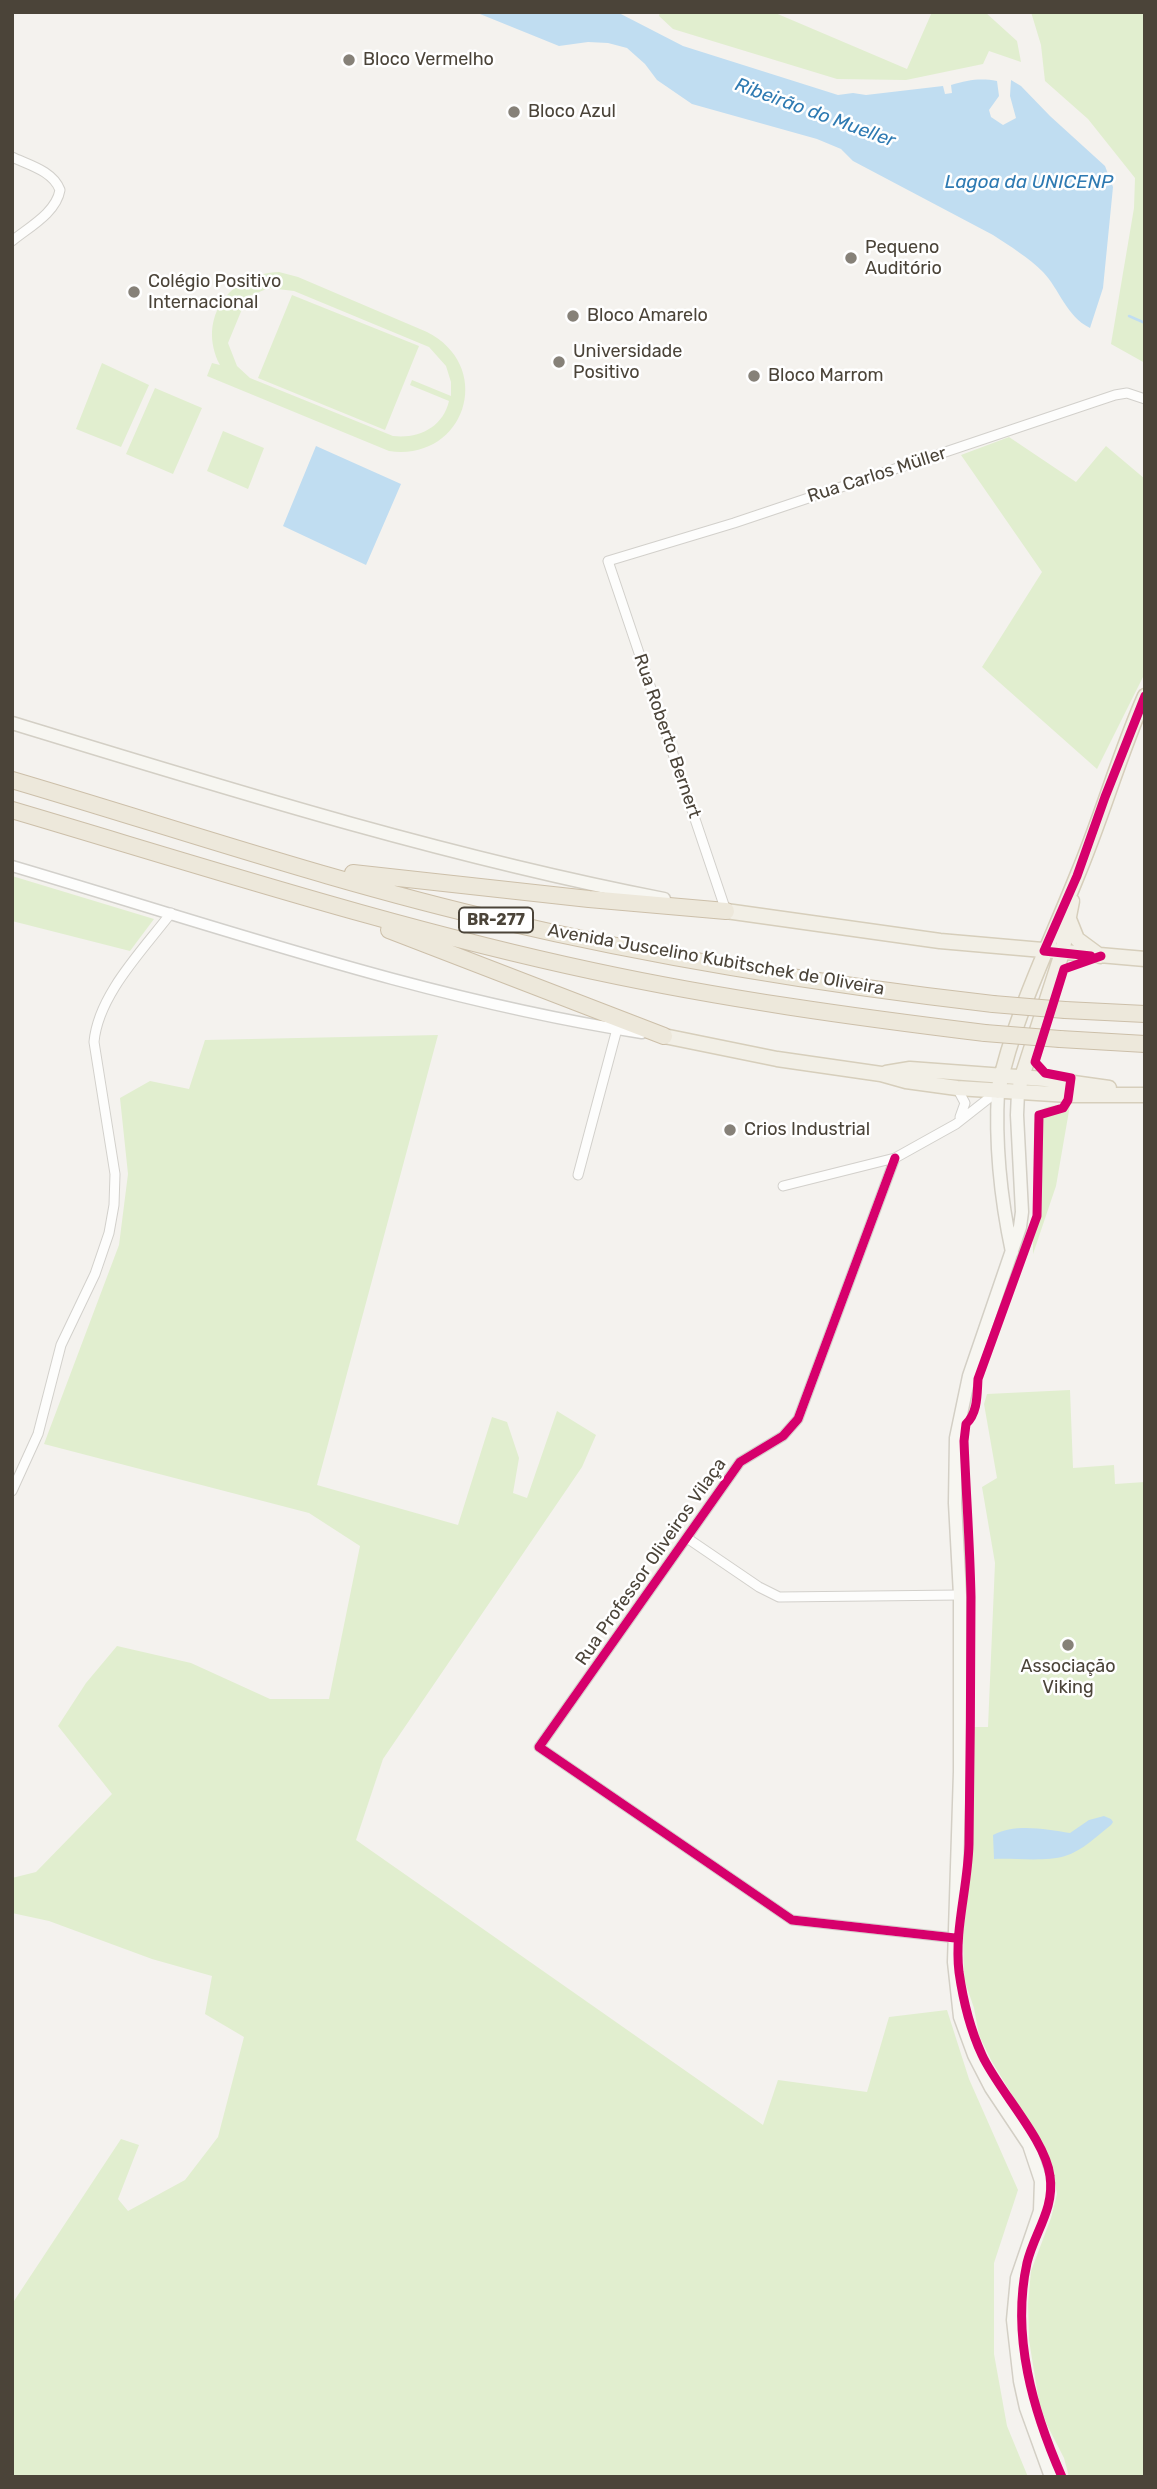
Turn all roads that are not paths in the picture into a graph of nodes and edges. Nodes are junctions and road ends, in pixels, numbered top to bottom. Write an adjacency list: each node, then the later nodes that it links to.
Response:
1 (12, 157): 2 (street)
2 (12, 241)
3 (1145, 399): 4 (street, Rua Carlos Müller)
4 (608, 561): 13 (street, Rua Roberto Bernert)
5 (1145, 696): 12 (main road)
6 (12, 723): 13 (main road)
7 (12, 780): 10 (highway, Avenida Juscelino Kubitschek de Oliveira / BR-277)
8 (12, 810): 11 (highway, Avenida Juscelino Kubitschek de Oliveira / BR-277)
9 (12, 866): 14 (street)
10 (307, 868): 13 (highway); 20 (highway, Avenida Juscelino Kubitschek de Oliveira / BR-277, bridge)
11 (212, 869): 22 (highway); 23 (highway, Avenida Juscelino Kubitschek de Oliveira / BR-277, bridge)
12 (1077, 876): 15 (main road); 16 (main road)
13 (726, 911): 16 (main road)
14 (171, 913): 21 (street); 35 (street)
15 (1069, 918): 17 (main road); 18 (main road)
16 (1044, 951): 17 (main road); 25 (main road)
17 (1062, 953): 18 (main road); 26 (main road)
18 (1101, 956): 19 (main road)
19 (1145, 959)
20 (1145, 1014)
21 (617, 1029): 22 (street); 32 (street)
22 (664, 1037): 24 (main road)
23 (1145, 1044)
24 (881, 1074): 25 (main road); 27 (main road)
25 (1001, 1075): 26 (main road); 28 (main road)
26 (1020, 1084): 28 (main road); 29 (main road); 34 (main road)
27 (957, 1088): 28 (main road); 30 (street)
28 (998, 1091): 30 (street); 34 (main road)
29 (1145, 1095)
30 (956, 1124): 31 (street)
31 (895, 1158): 33 (street); 36 (street, Rua Professor Oliveiros Vilaça)
32 (579, 1175)
33 (783, 1186)
34 (1012, 1252): 37 (main road)
35 (12, 1491)
36 (687, 1538): 37 (street); 38 (street, Rua Professor Oliveiros Vilaça)
37 (960, 1595): 38 (main road)
38 (955, 1938): 39 (main road)
39 (1051, 2477)

